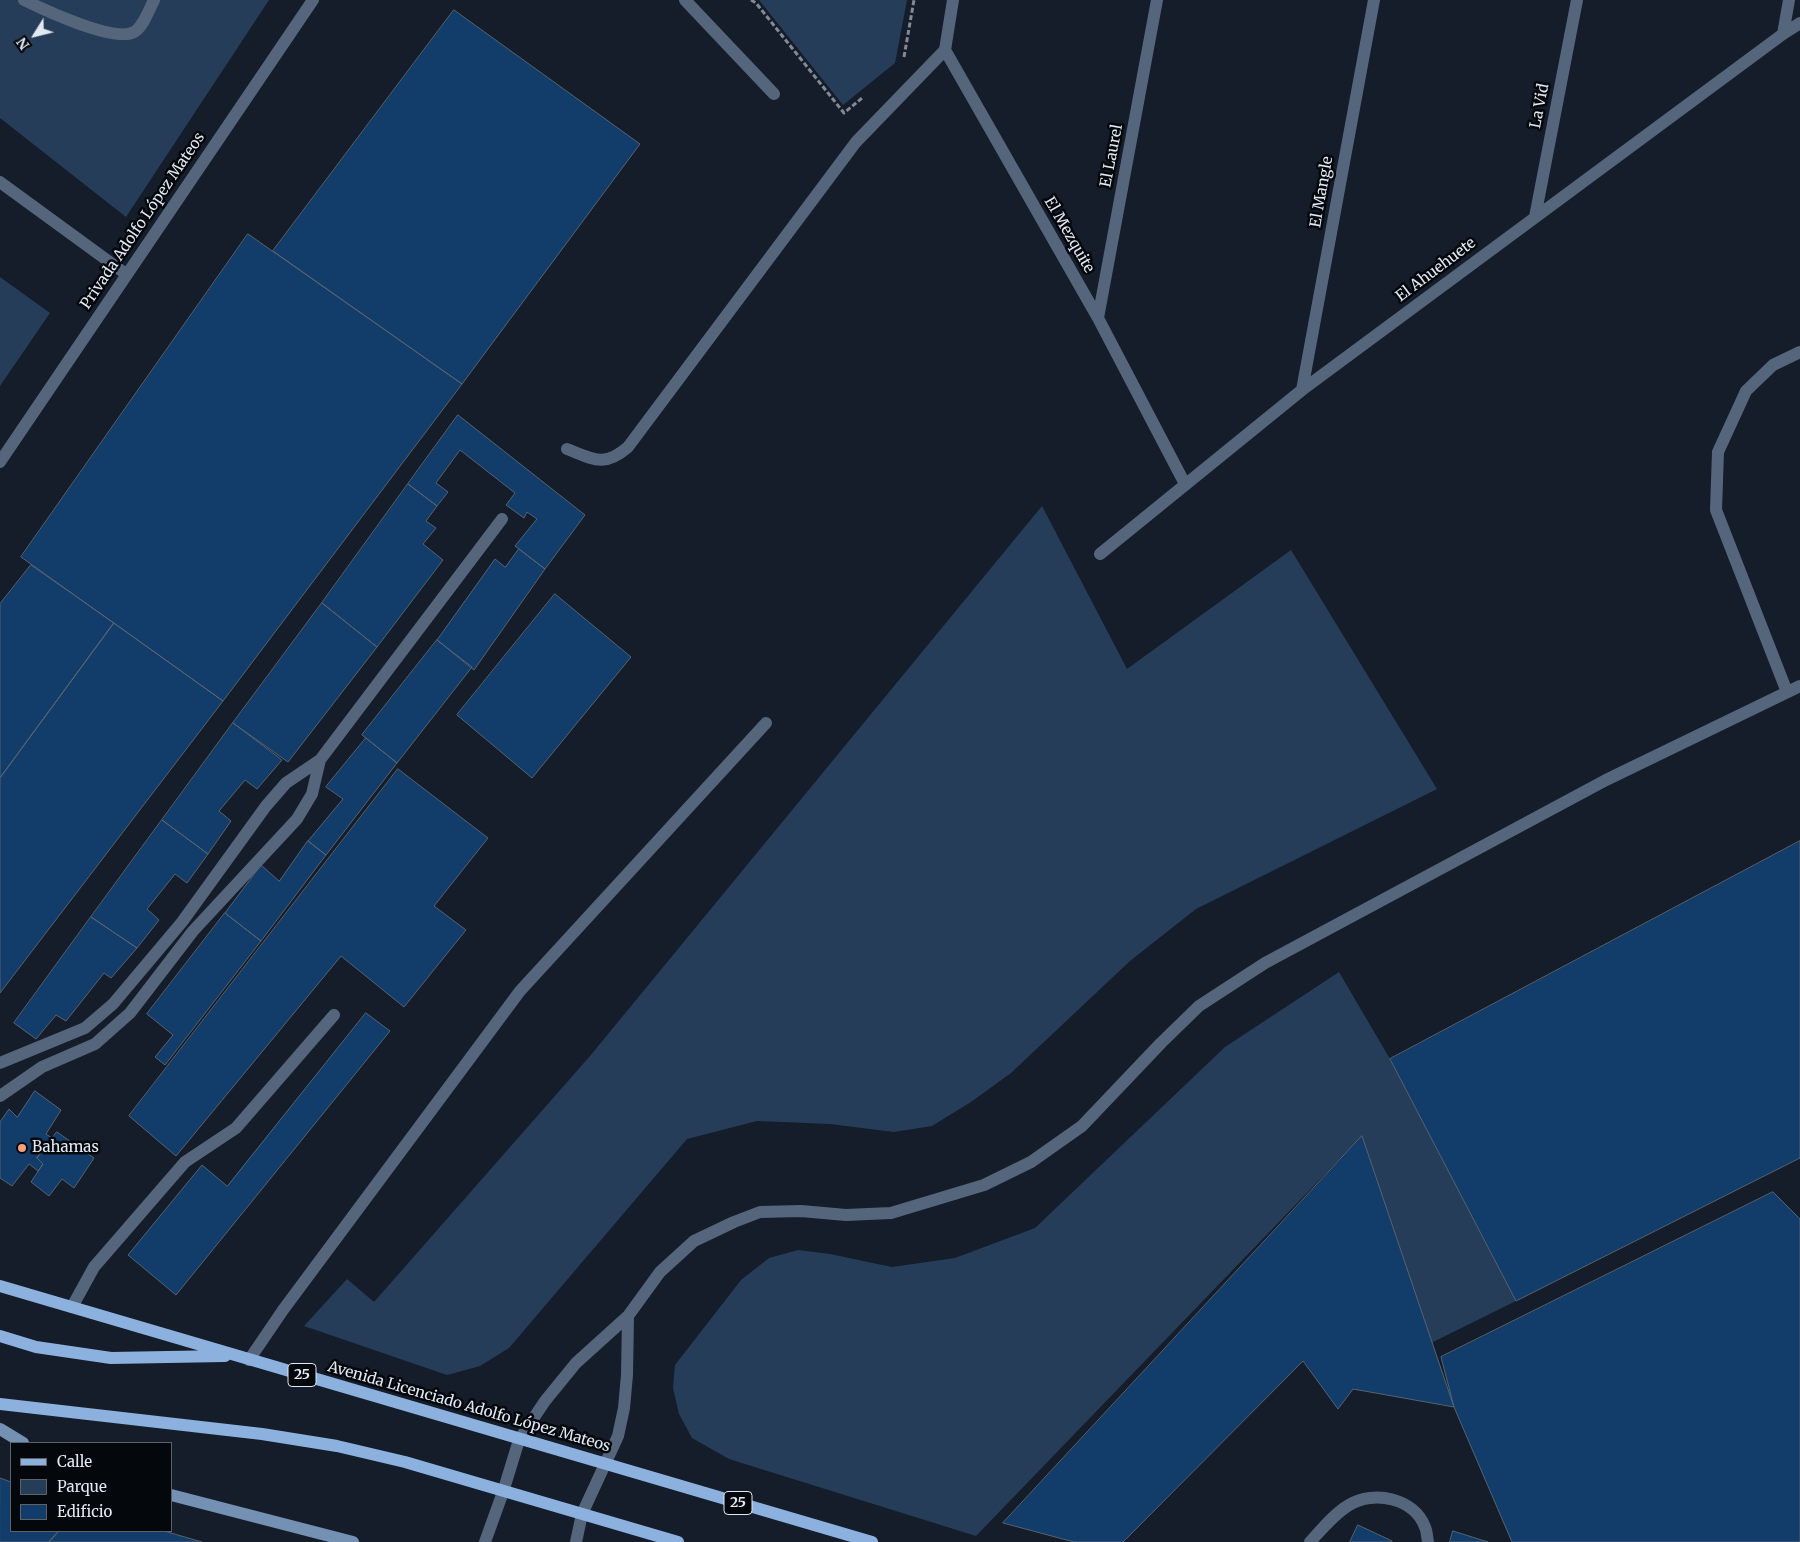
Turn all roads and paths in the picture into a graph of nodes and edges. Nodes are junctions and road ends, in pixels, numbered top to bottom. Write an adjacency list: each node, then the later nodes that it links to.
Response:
1 (24, 0): 2 (street)
2 (154, 0)
3 (313, 0): 20 (street, Privada Adolfo López Mateos)
4 (685, 0): 16 (street)
5 (751, 0): 17 (path)
6 (914, 0): 15 (path)
7 (953, 0): 14 (street)
8 (1157, 0): 21 (street, El Laurel)
9 (1374, 0): 23 (street, El Mangle)
10 (1577, 0): 19 (street, La Vid)
11 (1789, 0): 13 (street)
12 (1800, 24): 13 (street, El Ahuehuete)
13 (1783, 34): 19 (street, El Ahuehuete)
14 (945, 50): 21 (street, El Mezquite); 24 (street)
15 (904, 57)
16 (774, 94)
17 (865, 96)
18 (0, 182): 20 (street)
19 (1535, 217): 23 (street, El Ahuehuete)
20 (126, 274): 25 (street, Privada Adolfo López Mateos)
21 (1098, 318): 26 (street, El Mezquite)
22 (1800, 352): 30 (street)
23 (1302, 390): 26 (street, El Ahuehuete)
24 (567, 449)
25 (0, 462)
26 (1186, 484): 28 (street, El Ahuehuete)
27 (502, 520): 32 (street)
28 (1100, 554)
29 (1800, 686): 30 (street)
30 (1786, 692): 38 (street)
31 (766, 723): 40 (street)
32 (320, 760): 34 (street); 35 (street)
33 (334, 1015): 37 (street)
34 (0, 1063)
35 (0, 1096)
36 (0, 1286): 37 (main road, Avenida Licenciado Adolfo López Mateos / 25)
37 (72, 1308): 40 (main road, Avenida Licenciado Adolfo López Mateos / 25)
38 (628, 1316): 43 (street); 45 (street)
39 (0, 1336): 40 (main road)
40 (243, 1358): 43 (main road, Avenida Licenciado Adolfo López Mateos / 25)
41 (0, 1404): 46 (main road)
42 (0, 1429): 44 (street)
43 (519, 1440): 45 (main road, Avenida Licenciado Adolfo López Mateos / 25); 46 (street)
44 (21, 1442)
45 (605, 1463): 48 (street); 53 (main road, Avenida Licenciado Adolfo López Mateos / 25)
46 (503, 1492): 48 (main road); 50 (street)
47 (172, 1495): 49 (street)
48 (582, 1514): 51 (street); 52 (main road)
49 (353, 1542)
50 (485, 1542)
51 (576, 1542)
52 (678, 1542)
53 (872, 1542)
54 (1310, 1542): 55 (street)
55 (1428, 1542)

